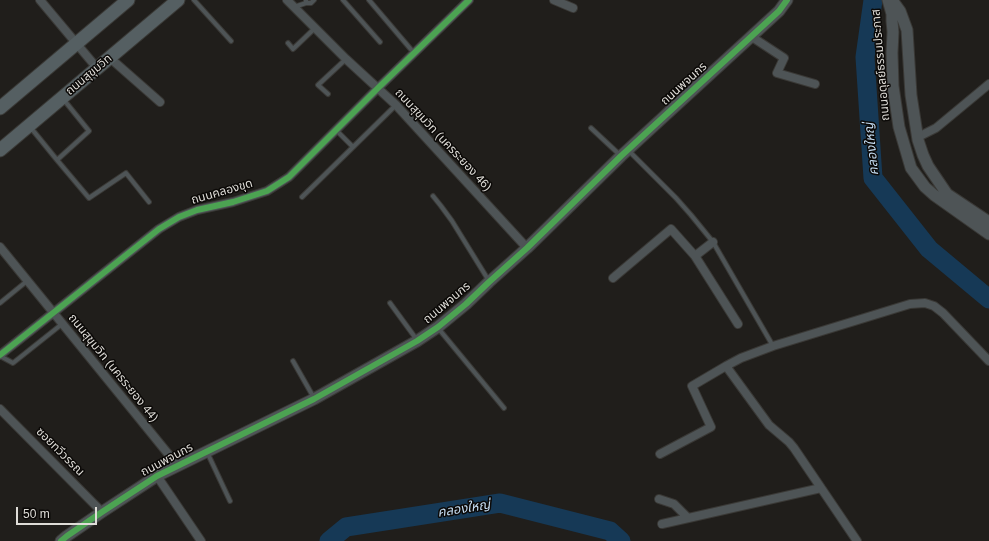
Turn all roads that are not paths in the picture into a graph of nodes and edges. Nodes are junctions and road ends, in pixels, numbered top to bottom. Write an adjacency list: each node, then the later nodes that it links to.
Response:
1 (40, 0): 21 (street)
2 (128, 0): 21 (main road)
3 (178, 0): 24 (main road, ถนนสุขุมวิท)
4 (194, 0): 19 (lane)
5 (287, 0): 15 (street, ถนนสุขุมวิท (นครระยอง 46))
6 (314, 0): 14 (lane)
7 (343, 0): 20 (lane)
8 (369, 0): 23 (lane)
9 (469, 0): 23 (street, ถนนคลองขุด)
10 (554, 0): 16 (street)
11 (787, 0): 18 (street, ถนนพจนกร)
12 (888, 0): 27 (street, ถนนอดุลย์ธรรมประภาส)
13 (892, 0): 28 (street, ถนนอดุลย์ธรรมประภาส)
14 (306, 2): 15 (lane)
15 (294, 7): 17 (street, ถนนสุขุมวิท (นครระยอง 46))
16 (573, 8)
17 (315, 28): 22 (lane); 25 (street, ถนนสุขุมวิท (นครระยอง 46))
18 (752, 37): 29 (street); 43 (street, ถนนพจนกร)
19 (231, 41)
20 (380, 42)
21 (76, 43): 26 (street); 36 (main road)
22 (288, 43)
23 (414, 54): 31 (street, ถนนคลองขุด)
24 (110, 58): 26 (main road, ถนนสุขุมวิท); 34 (street)
25 (346, 58): 31 (street, ถนนสุขุมวิท (นครระยอง 46)); 32 (lane)
26 (98, 68): 33 (main road, ถนนสุขุมวิท)
27 (893, 74): 28 (street); 49 (street, ถนนอดุลย์ธรรมประภาส)
28 (909, 74): 40 (street, ถนนอดุลย์ธรรมประภาส)
29 (815, 84)
30 (989, 84): 40 (street)
31 (378, 88): 35 (street, ถนนสุขุมวิท (นครระยอง 46)); 39 (street, ถนนคลองขุด)
32 (328, 94)
33 (63, 98): 37 (main road, ถนนสุขุมวิท); 44 (lane)
34 (160, 102)
35 (396, 105): 41 (lane); 52 (street, ถนนสุขุมวิท (นครระยอง 46))
36 (0, 108)
37 (29, 126): 42 (main road, ถนนสุขุมวิท); 44 (lane)
38 (591, 128): 43 (lane)
39 (336, 130): 41 (lane); 59 (street, ถนนคลองขุด)
40 (918, 137): 48 (street, ถนนอดุลย์ธรรมประภาส)
41 (353, 147): 46 (lane)
42 (0, 150)
43 (624, 153): 50 (lane); 52 (street, ถนนพจนกร)
44 (57, 160): 47 (lane)
45 (433, 196): 56 (lane)
46 (302, 197)
47 (149, 202)
48 (989, 222)
49 (989, 234)
50 (713, 242): 53 (street); 64 (lane)
51 (0, 247): 55 (street, ถนนสุขุมวิท (นครระยอง 44))
52 (527, 248): 56 (street, ถนนพจนกร)
53 (696, 256): 54 (street); 61 (street)
54 (613, 278)
55 (27, 281): 57 (lane); 59 (street, ถนนสุขุมวิท (นครระยอง 44))
56 (489, 282): 62 (street, ถนนพจนกร)
57 (0, 303)
58 (390, 303): 63 (lane)
59 (54, 313): 60 (street, ถนนสุขุมวิท (นครระยอง 44)); 65 (street, ถนนคลองขุด)
60 (62, 324): 65 (lane); 74 (street, ถนนสุขุมวิท (นครระยอง 44))
61 (738, 324)
62 (438, 327): 63 (street, ถนนพจนกร); 70 (lane)
63 (417, 341): 69 (street, ถนนพจนกร)
64 (773, 346): 67 (street); 68 (street)
65 (0, 355)
66 (293, 361): 69 (lane)
67 (989, 361)
68 (726, 366): 73 (street); 76 (street)
69 (314, 399): 72 (street, ถนนพจนกร)
70 (504, 408)
71 (0, 409): 79 (street, ซอยทวีวรรณ)
72 (207, 452): 74 (street, ถนนพจนกร); 78 (lane)
73 (660, 454)
74 (178, 466): 75 (street, ถนนพจนกร)
75 (157, 476): 79 (street, ถนนพจนกร); 83 (street)
76 (821, 488): 80 (street); 84 (street)
77 (658, 499): 80 (street)
78 (230, 501)
79 (102, 512): 82 (street, ถนนพจนกร)
80 (688, 518): 81 (street)
81 (662, 524)
82 (67, 539)
83 (201, 541)
84 (857, 541)

